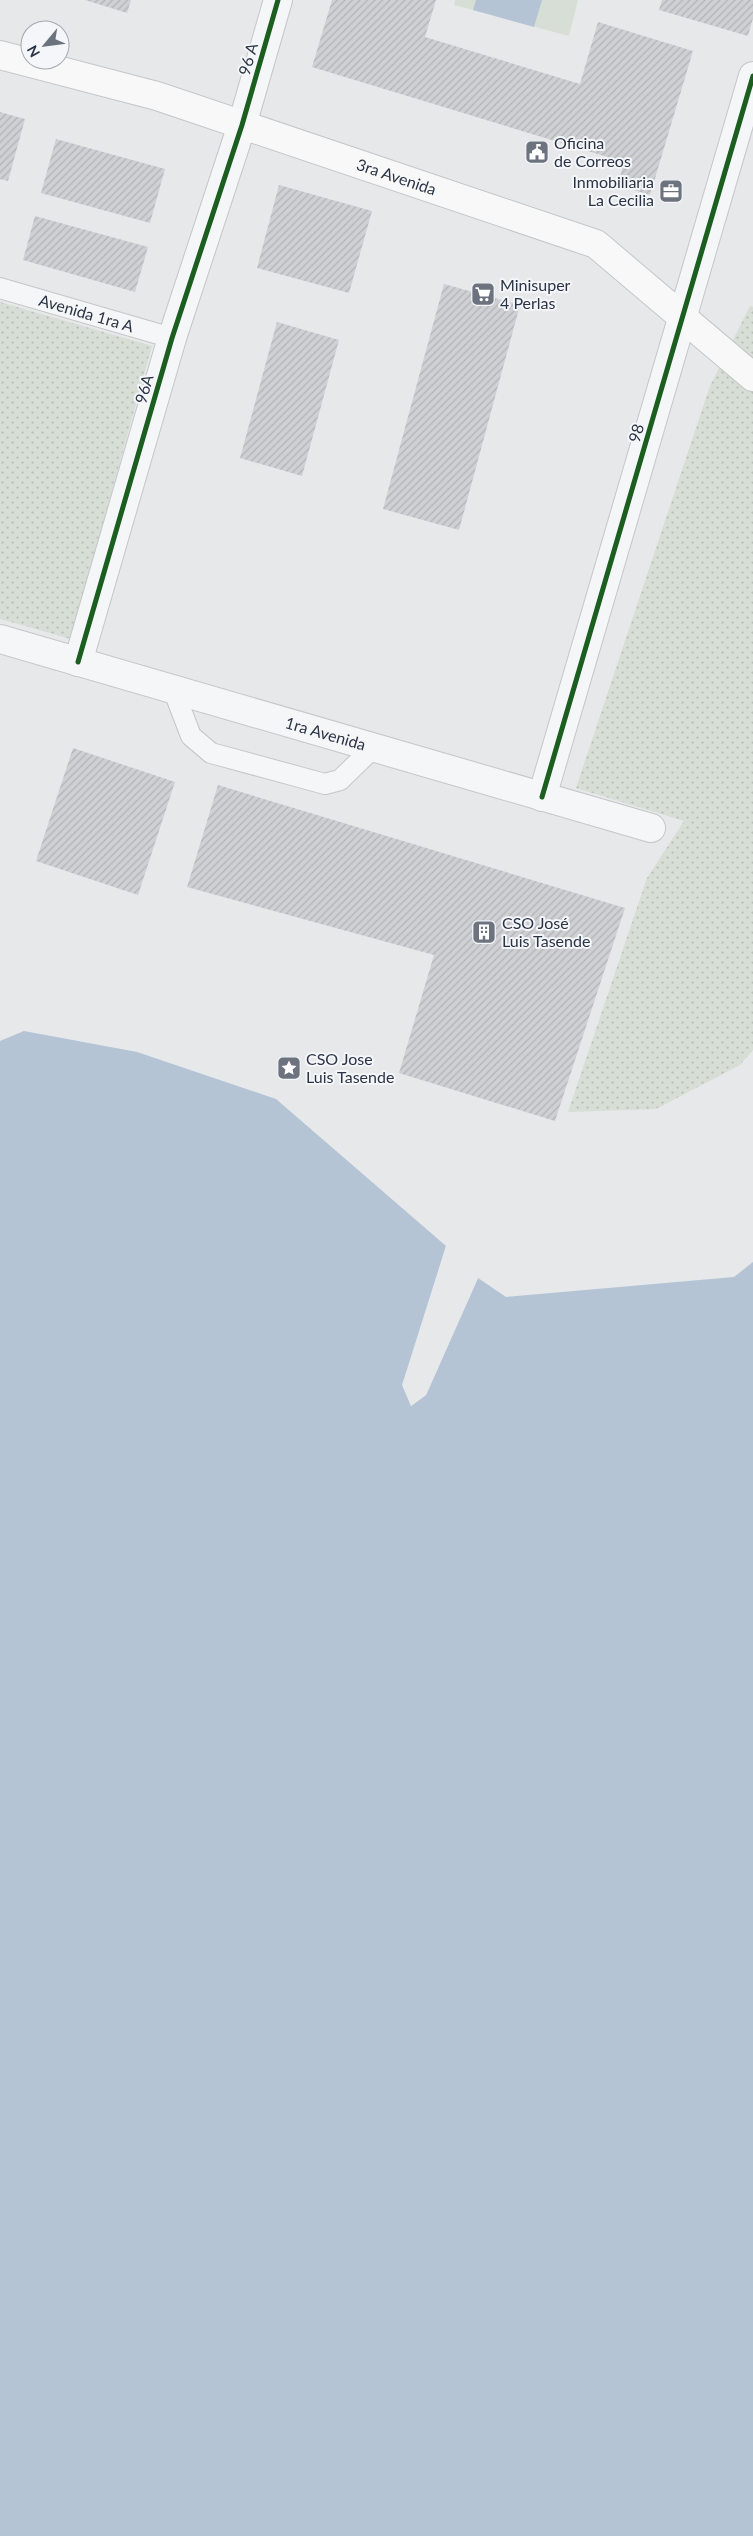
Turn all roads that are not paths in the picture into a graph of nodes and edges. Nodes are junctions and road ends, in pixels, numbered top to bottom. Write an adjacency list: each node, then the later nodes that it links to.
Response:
1 (278, 0): 4 (street, 96 A)
2 (0, 55): 4 (main road, 3ra Avenida)
3 (753, 76): 6 (street, 98)
4 (242, 125): 6 (main road, 3ra Avenida); 7 (street, 96A)
5 (0, 288): 7 (lane, Avenida 1ra A)
6 (684, 318): 8 (main road, 3ra Avenida); 13 (street, 98)
7 (172, 338): 10 (street, 96A)
8 (753, 377)
9 (0, 639): 10 (street, 1ra Avenida)
10 (78, 662): 11 (street, 1ra Avenida)
11 (173, 690): 12 (street, 1ra Avenida); 12 (lane)
12 (373, 748): 13 (street, 1ra Avenida)
13 (542, 797): 14 (street, 1ra Avenida)
14 (651, 828)

